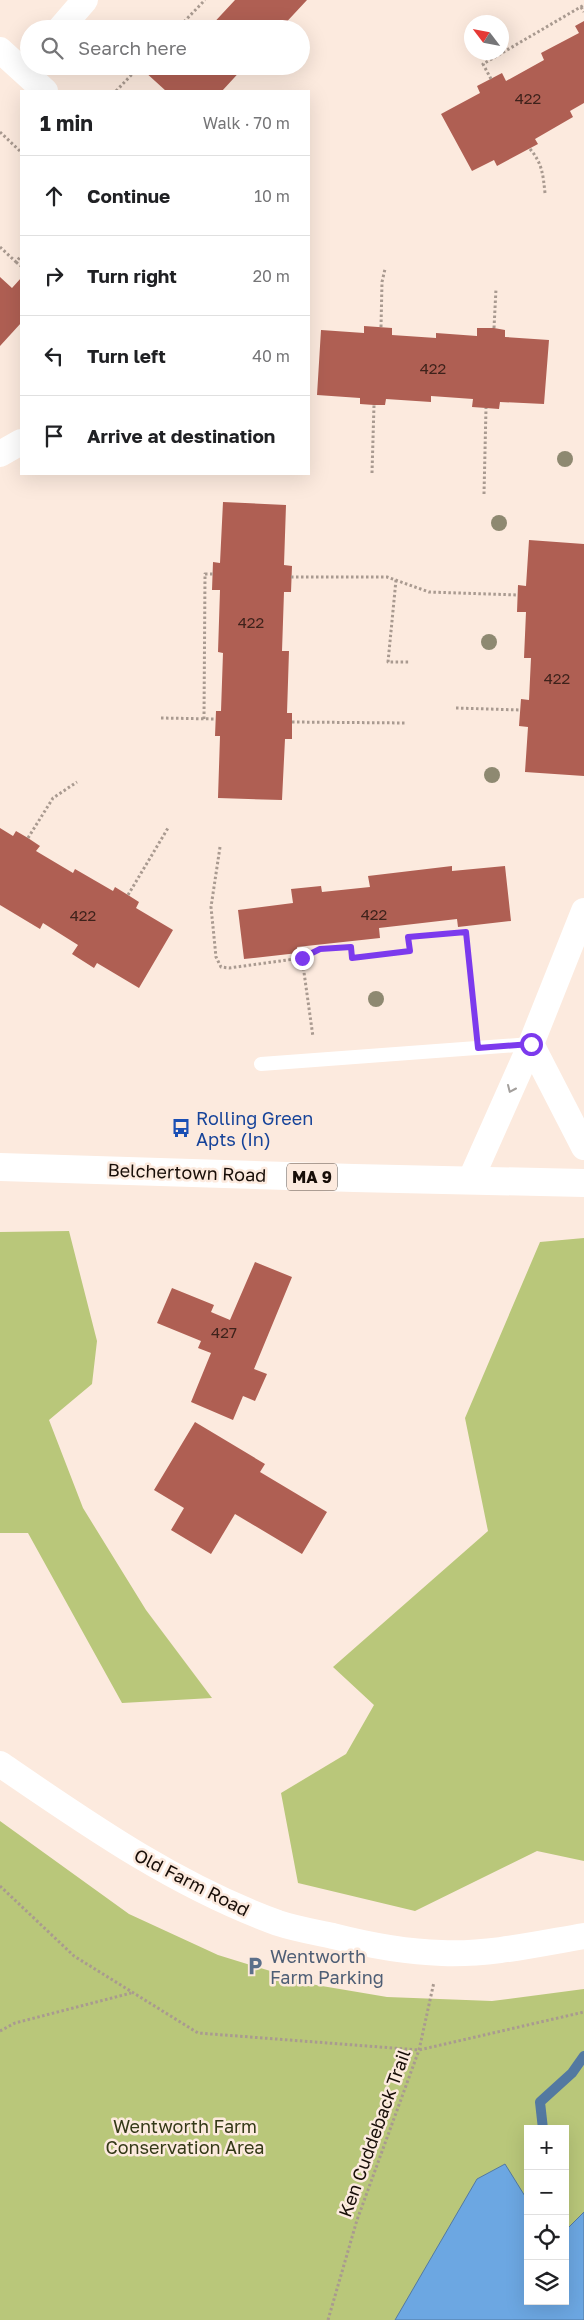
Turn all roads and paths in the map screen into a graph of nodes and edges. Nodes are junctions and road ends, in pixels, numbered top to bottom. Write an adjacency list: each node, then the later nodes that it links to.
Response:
1 (85, 0): 5 (street)
2 (205, 0): 6 (path)
3 (582, 6): 4 (path); 11 (path)
4 (584, 12)
5 (68, 20)
6 (186, 20)
7 (0, 50): 8 (street)
8 (20, 64)
9 (32, 75): 12 (street)
10 (131, 75): 13 (path)
11 (491, 79)
12 (44, 90)
13 (117, 90)
14 (0, 132): 16 (path)
15 (530, 149): 17 (path)
16 (20, 151)
17 (545, 192)
18 (0, 247): 20 (path)
19 (20, 257): 20 (path)
20 (16, 262): 21 (path)
21 (20, 265)
22 (385, 269): 24 (path)
23 (496, 289): 25 (path)
24 (381, 327)
25 (494, 328)
26 (374, 405): 30 (path)
27 (486, 408): 31 (path)
28 (20, 443): 29 (street)
29 (0, 454)
30 (372, 473)
31 (484, 494)
32 (213, 574): 40 (path)
33 (292, 577): 34 (path)
34 (396, 580): 35 (path); 36 (path)
35 (518, 595)
36 (409, 662)
37 (456, 708): 38 (path)
38 (520, 710)
39 (161, 718): 40 (path)
40 (204, 720): 41 (path)
41 (216, 720)
42 (292, 722): 43 (path)
43 (407, 723)
44 (77, 782): 46 (path)
45 (168, 828): 48 (path)
46 (28, 838)
47 (220, 848): 50 (path)
48 (128, 895)
49 (584, 911): 52 (street)
50 (302, 958): 51 (path); 53 (path)
51 (314, 1040)
52 (531, 1044): 53 (lane); 55 (street); 57 (street, one-way to 57)
53 (478, 1048): 54 (lane)
54 (261, 1064)
55 (584, 1147)
56 (0, 1167): 57 (highway, Belchertown Road / MA 9)
57 (470, 1181): 58 (highway, Belchertown Road / MA 9)
58 (584, 1182)
59 (0, 1764): 62 (street, Old Farm Road)
60 (0, 1886): 63 (path)
61 (584, 1936): 62 (street, Old Farm Road)
62 (440, 1953): 66 (path, Ken Cuddeback Trail)
63 (132, 1992): 65 (path); 66 (path)
64 (584, 2012): 66 (path)
65 (0, 2032)
66 (419, 2050): 67 (path, Ken Cuddeback Trail)
67 (328, 2320)

